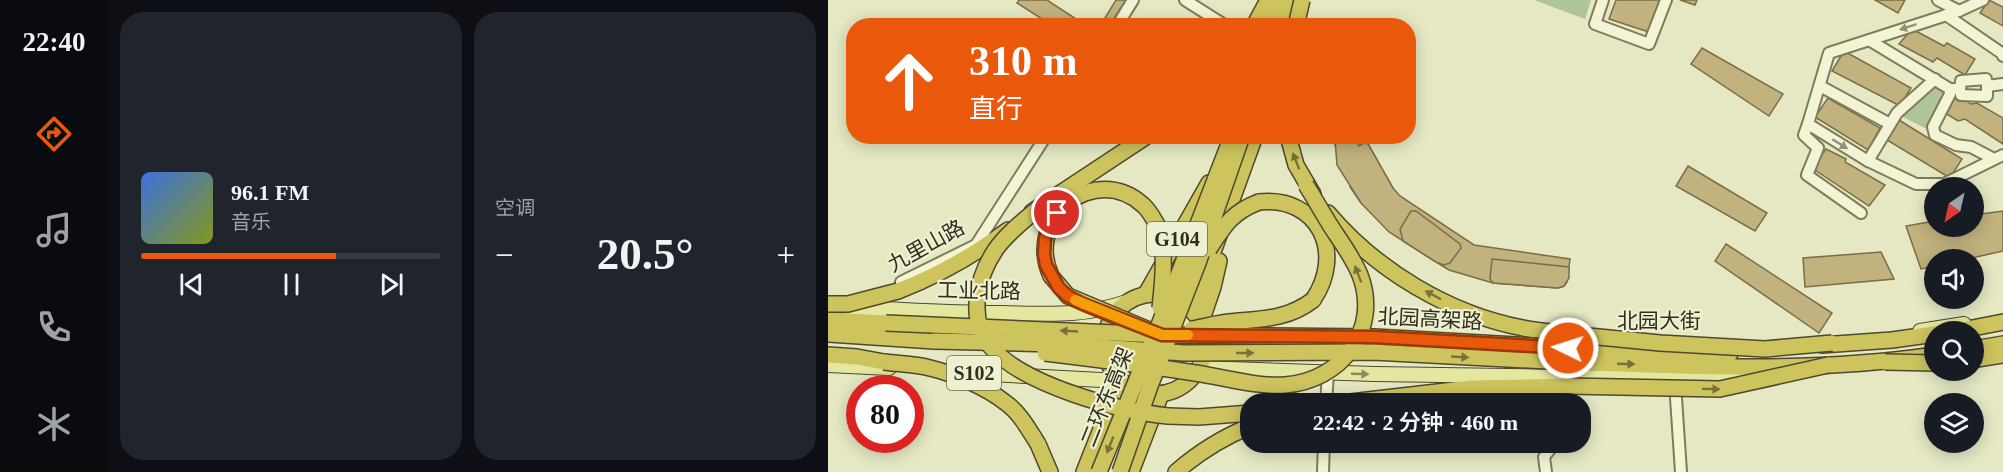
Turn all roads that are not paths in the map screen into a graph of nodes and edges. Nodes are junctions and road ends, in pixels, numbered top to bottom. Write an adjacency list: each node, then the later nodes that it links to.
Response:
1 (1133, 0): 13 (street)
2 (1185, 0): 14 (street)
3 (1269, 0): 15 (highway); 16 (highway)
4 (1277, 0): 17 (highway)
5 (1292, 0): 18 (highway)
6 (1303, 0): 19 (highway, bridge)
7 (1603, 0): 8 (street)
8 (1666, 0)
9 (1938, 0): 11 (street)
10 (1983, 0): 11 (street)
11 (1959, 11): 12 (street)
12 (1946, 15): 20 (street, one-way to 20); 21 (street)
13 (1122, 18)
14 (1213, 18)
15 (1259, 18)
16 (1263, 18)
17 (1271, 18)
18 (1286, 18)
19 (1298, 18)
20 (1869, 40): 22 (street); 24 (street)
21 (2003, 56)
22 (1935, 79): 25 (street); 27 (street)
23 (2003, 84): 25 (street)
24 (1820, 86): 26 (street); 27 (street)
25 (1955, 89): 35 (street)
26 (1808, 124): 36 (street, one-way to 36); 40 (street)
27 (1890, 124): 36 (street)
28 (1041, 144): 46 (street, 九里山路)
29 (1135, 144): 39 (highway)
30 (1221, 144): 37 (highway, G104)
31 (1229, 144): 51 (highway, 二环东高架, bridge)
32 (1239, 144): 41 (highway, 二环东高架, bridge)
33 (1252, 144): 49 (highway, G104)
34 (1290, 144): 38 (highway, one-way to 34)
35 (1999, 157): 36 (street)
36 (1868, 161)
37 (1209, 183): 42 (highway, G104); 43 (highway, G104)
38 (1306, 185): 54 (highway, one-way to 38, bridge); 55 (highway, one-way to 38, bridge)
39 (1042, 205): 45 (highway, bridge); 76 (highway, bridge)
40 (1860, 213)
41 (1198, 263): 51 (highway, bridge); 83 (highway, 二环东高架, bridge)
42 (1146, 294): 43 (highway); 44 (highway)
43 (1166, 295): 49 (highway)
44 (1127, 302): 46 (main road, 工业北路); 70 (highway)
45 (828, 306): 46 (main road, 工业北路)
46 (845, 307)
47 (2003, 319): 49 (main road, 北园大街); 50 (highway)
48 (828, 320): 51 (highway, 北园高架路, one-way to 48, bridge)
49 (1200, 323): 67 (highway, G104)
50 (1984, 324)
51 (1161, 330): 51 (highway, bridge); 55 (highway, 北园高架路, bridge); 82 (highway, 二环东高架, one-way to 82, bridge)
52 (828, 334): 54 (highway)
53 (1924, 336): 55 (highway, 北园高架路)
54 (934, 341): 66 (highway, 北园高架路, one-way to 66, bridge)
55 (1832, 343)
56 (2003, 346): 57 (highway)
57 (1984, 349)
58 (828, 355): 80 (highway, bridge)
59 (2003, 355): 62 (highway)
60 (1924, 357): 63 (highway, 北园高架路, bridge)
61 (1924, 358): 69 (main road)
62 (1984, 358)
63 (1885, 362): 64 (highway, bridge); 66 (highway, 北园高架路)
64 (1924, 363)
65 (828, 365): 70 (main road, S102)
66 (1828, 365): 71 (highway, one-way to 66, bridge)
67 (1201, 368): 68 (main road); 75 (highway)
68 (1328, 373): 69 (main road, one-way to 69); 72 (street)
69 (1674, 377): 88 (street)
70 (1120, 381): 75 (highway); 81 (highway)
71 (1569, 386): 73 (highway); 74 (street)
72 (1327, 393)
73 (1429, 393)
74 (1569, 393)
75 (1161, 394): 84 (highway)
76 (1240, 414)
77 (1240, 431): 85 (highway)
78 (1324, 453): 86 (street)
79 (1547, 453): 87 (street)
80 (1050, 472)
81 (1084, 472)
82 (1099, 472)
83 (1120, 472)
84 (1131, 472)
85 (1176, 472)
86 (1323, 472)
87 (1546, 472)
88 (1681, 472)

